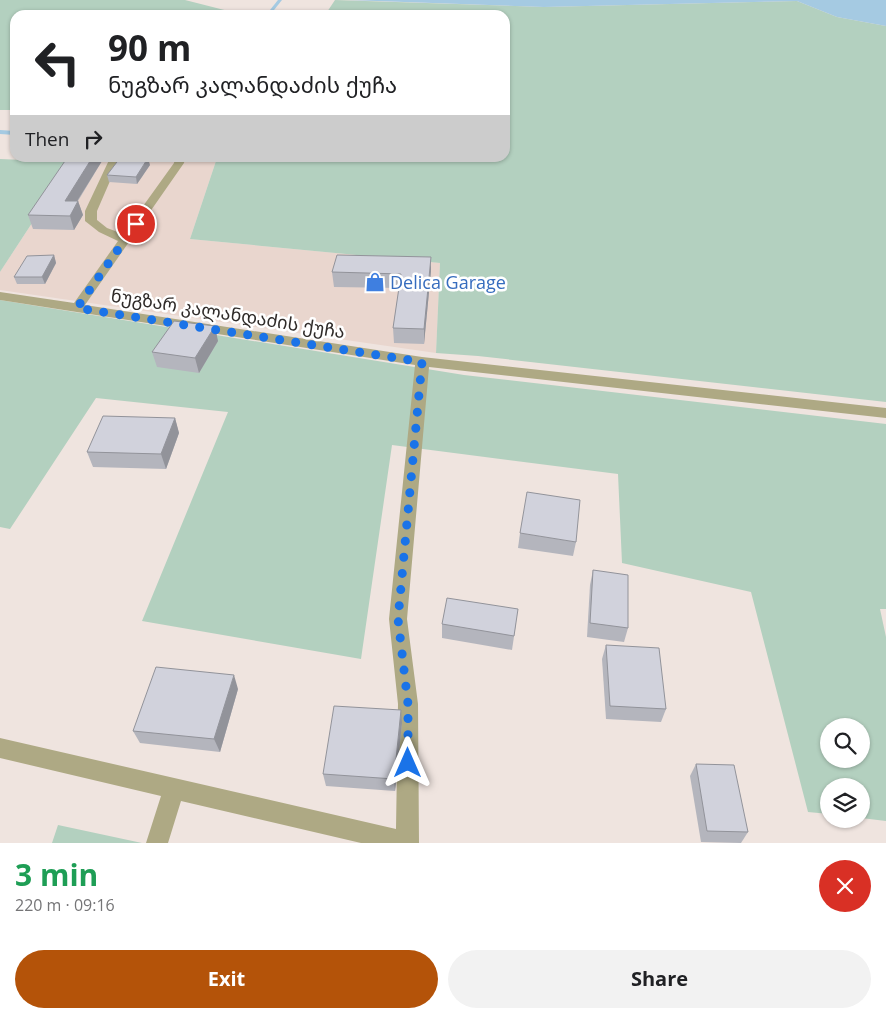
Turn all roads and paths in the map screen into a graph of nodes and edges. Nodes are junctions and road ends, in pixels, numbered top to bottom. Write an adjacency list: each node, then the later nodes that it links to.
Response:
1 (113, 162): 3 (street)
2 (179, 162): 3 (street)
3 (125, 239): 5 (street)
4 (0, 296): 5 (street, ნუგზარ კალანდაძის ქუჩა)
5 (77, 308): 6 (street, ნუგზარ კალანდაძის ქუჩა)
6 (422, 362): 7 (street, ნუგზარ კალანდაძის ქუჩა); 11 (street)
7 (886, 412)
8 (0, 748): 9 (street)
9 (174, 789): 10 (street); 11 (street)
10 (157, 843)
11 (407, 843)

